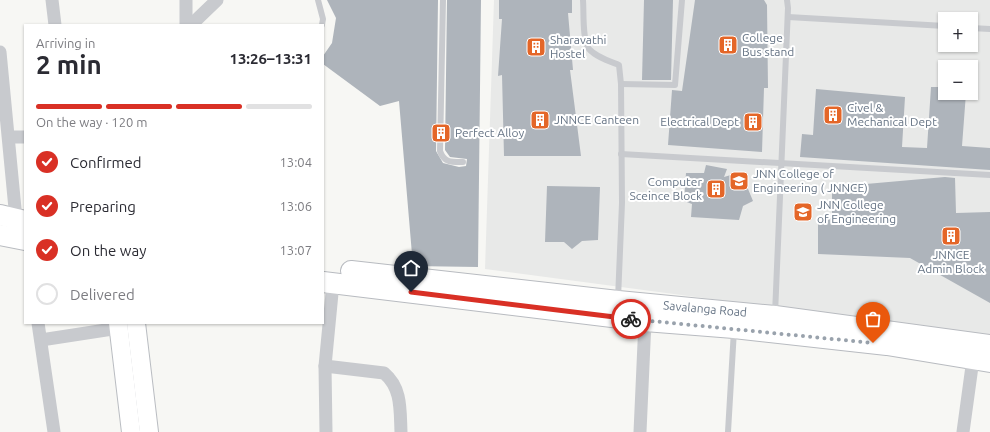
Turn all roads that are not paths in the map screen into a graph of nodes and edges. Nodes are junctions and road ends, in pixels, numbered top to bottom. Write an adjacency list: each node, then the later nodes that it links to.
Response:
1 (52, 0): 10 (street)
2 (186, 0): 11 (street)
3 (217, 0): 12 (street)
4 (318, 0): 13 (lane)
5 (443, 0): 22 (lane)
6 (583, 0): 18 (lane)
7 (682, 0): 18 (lane)
8 (787, 0): 9 (lane)
9 (788, 17): 14 (lane); 23 (lane)
10 (55, 24)
11 (186, 24)
12 (192, 24)
13 (322, 24)
14 (938, 26)
15 (978, 28): 16 (lane)
16 (990, 29)
17 (1, 60): 19 (street)
18 (621, 84): 21 (lane)
19 (6, 131): 20 (street); 25 (street)
20 (24, 137)
21 (621, 154): 23 (lane); 29 (lane)
22 (463, 162)
23 (780, 164): 24 (lane); 33 (lane)
24 (990, 175)
25 (14, 219)
26 (0, 235): 27 (main road)
27 (24, 240)
28 (326, 277): 29 (main road, Savalanga Road); 30 (main road, Savalanga Road); 39 (street)
29 (618, 301): 33 (main road, Savalanga Road)
30 (646, 321): 35 (main road, Savalanga Road); 45 (street)
31 (38, 324): 36 (street)
32 (136, 324): 42 (street)
33 (773, 324): 35 (main road, Savalanga Road); 37 (main road, Savalanga Road); 38 (main road, Savalanga Road)
34 (118, 325): 36 (street); 41 (street)
35 (734, 328): 46 (lane)
36 (41, 340): 40 (street)
37 (990, 345)
38 (982, 361): 47 (street)
39 (325, 366): 43 (street); 44 (street)
40 (54, 432)
41 (131, 432)
42 (149, 432)
43 (326, 432)
44 (401, 432)
45 (640, 432)
46 (728, 432)
47 (963, 432)

